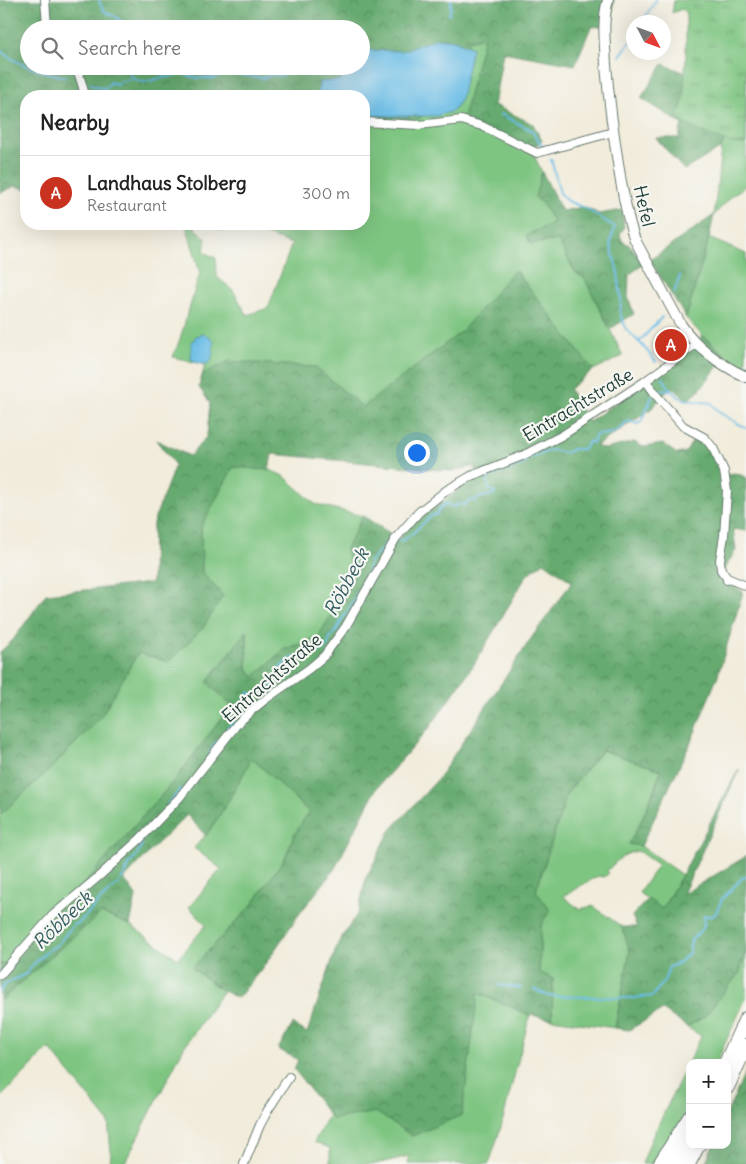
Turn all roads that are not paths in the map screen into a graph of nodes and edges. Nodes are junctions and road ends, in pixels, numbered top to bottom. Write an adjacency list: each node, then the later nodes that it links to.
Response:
1 (45, 0): 3 (street)
2 (608, 0): 7 (main road, Hefel)
3 (47, 20)
4 (79, 75): 5 (street)
5 (84, 90)
6 (370, 122): 7 (street)
7 (613, 132): 8 (main road, Hefel)
8 (696, 344): 9 (main road, Hefel); 10 (street, Eintrachtstraße)
9 (746, 377)
10 (646, 381): 11 (street); 12 (street, Eintrachtstraße)
11 (746, 586)
12 (0, 975)
13 (746, 1019): 15 (highway)
14 (746, 1046): 17 (highway)
15 (728, 1059)
16 (289, 1077): 22 (street)
17 (731, 1079)
18 (686, 1123): 23 (highway)
19 (686, 1143): 24 (highway)
20 (696, 1149): 25 (highway)
21 (703, 1149): 26 (highway)
22 (244, 1164)
23 (660, 1164)
24 (675, 1164)
25 (688, 1164)
26 (697, 1164)

